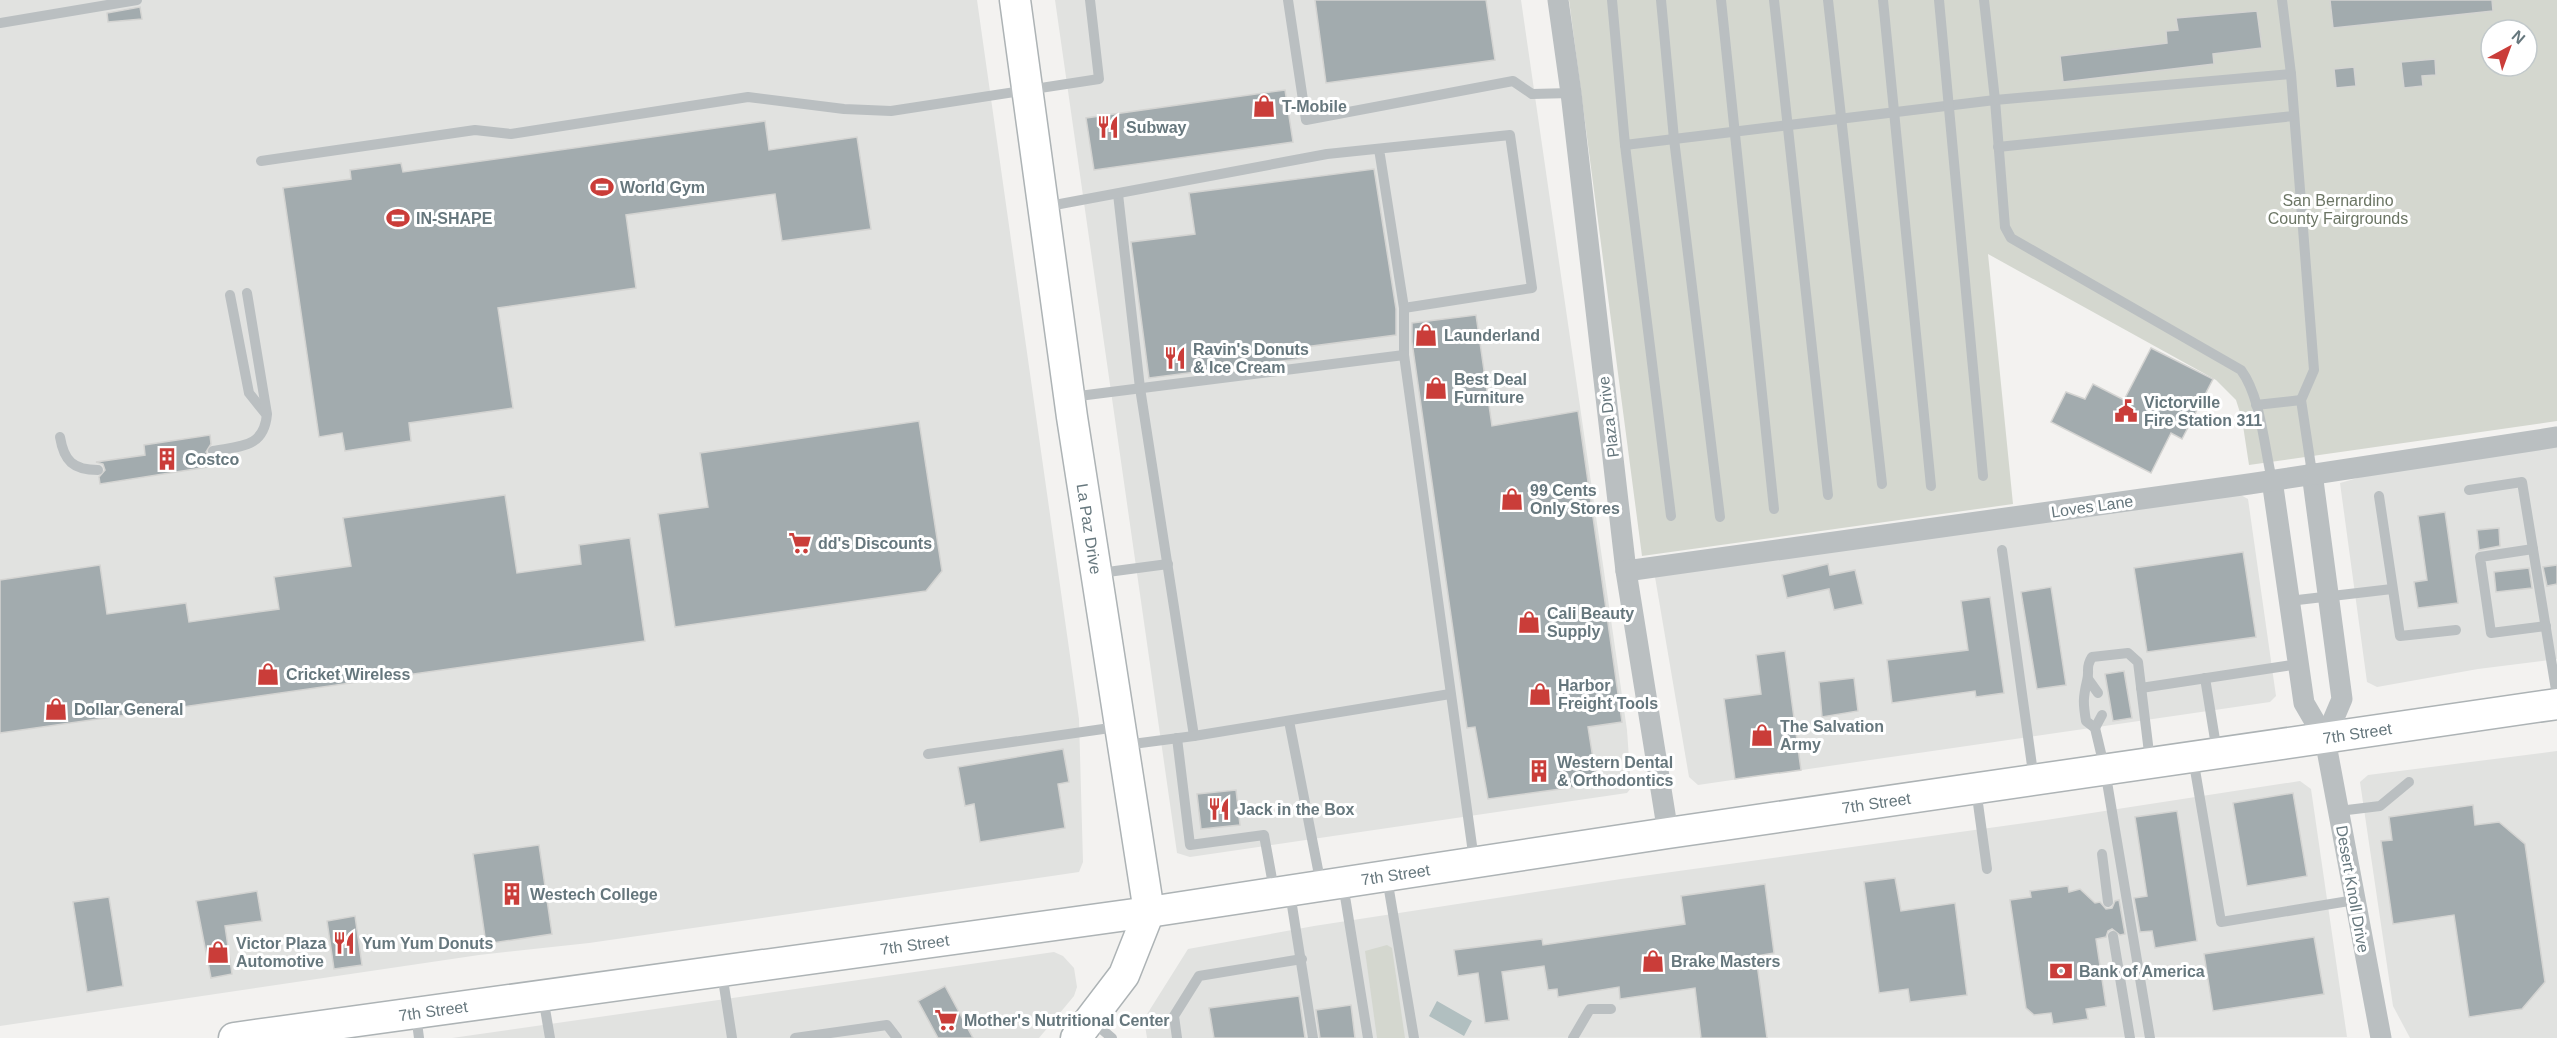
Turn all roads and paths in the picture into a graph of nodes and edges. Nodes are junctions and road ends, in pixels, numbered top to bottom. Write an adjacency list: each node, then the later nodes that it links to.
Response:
1 (137, 0): 15 (lane)
2 (1014, 0): 17 (main road, La Paz Drive)
3 (1090, 0): 17 (lane)
4 (1288, 0): 18 (lane)
5 (1558, 0): 18 (street, Plaza Drive)
6 (1612, 0): 27 (lane)
7 (1661, 0): 26 (lane)
8 (1721, 0): 25 (lane)
9 (1774, 0): 24 (lane)
10 (1828, 0): 23 (lane)
11 (1883, 0): 21 (lane)
12 (1939, 0): 20 (lane)
13 (1984, 0): 19 (lane)
14 (2282, 0): 16 (lane)
15 (0, 23)
16 (2291, 74): 19 (lane); 22 (lane)
17 (1027, 88): 30 (lane); 32 (main road, La Paz Drive)
18 (1571, 93): 60 (street, Plaza Drive)
19 (1995, 100): 20 (lane); 28 (lane)
20 (1949, 106): 21 (lane); 47 (lane)
21 (1894, 112): 23 (lane); 50 (lane)
22 (2294, 116): 28 (lane); 39 (lane)
23 (1841, 119): 24 (lane); 49 (lane)
24 (1787, 125): 25 (lane); 52 (lane)
25 (1733, 132): 26 (lane); 54 (lane)
26 (1674, 139): 27 (lane); 56 (lane)
27 (1625, 145): 55 (lane)
28 (1998, 147): 40 (lane)
29 (1379, 149): 31 (lane); 35 (lane); 35 (lane)
30 (261, 161)
31 (1118, 194): 32 (lane); 37 (lane)
32 (1044, 207): 38 (main road, La Paz Drive)
33 (247, 293): 41 (lane)
34 (230, 295): 41 (lane)
35 (1404, 308): 36 (lane)
36 (1404, 355): 37 (lane); 72 (lane)
37 (1140, 388): 38 (lane); 59 (lane)
38 (1070, 398): 61 (main road, La Paz Drive)
39 (2301, 400): 40 (lane); 46 (lane)
40 (2256, 405): 48 (lane)
41 (267, 414): 44 (lane)
42 (60, 437): 45 (lane)
43 (2557, 437): 46 (street, Loves Lane)
44 (213, 451)
45 (98, 470)
46 (2312, 473): 48 (street, Loves Lane); 63 (street)
47 (1983, 476)
48 (2272, 480): 60 (street, Loves Lane); 64 (street, Desert Knoll Drive)
49 (1882, 484)
50 (1930, 486)
51 (2469, 490): 57 (lane)
52 (1828, 495)
53 (2379, 496): 62 (lane)
54 (1774, 509)
55 (1671, 516)
56 (1720, 517)
57 (2533, 549): 65 (lane); 65 (lane)
58 (2002, 550): 86 (lane)
59 (1168, 564): 61 (lane); 79 (lane)
60 (1626, 571): 90 (street, Plaza Drive)
61 (1097, 574): 78 (main road, La Paz Drive)
62 (2392, 589): 63 (lane); 66 (lane)
63 (2329, 597): 64 (lane); 81 (street)
64 (2289, 601): 67 (street, Desert Knoll Drive)
65 (2546, 626): 73 (lane)
66 (2456, 630)
67 (2299, 664): 68 (lane); 81 (street, Desert Knoll Drive)
68 (2205, 678): 70 (lane); 83 (lane)
69 (2088, 679): 70 (lane); 71 (lane); 77 (lane)
70 (2141, 688): 84 (lane)
71 (2098, 693)
72 (1450, 694): 76 (lane); 92 (lane)
73 (2557, 696)
74 (2557, 704): 81 (main road, 7th Street)
75 (2102, 715): 77 (lane)
76 (1289, 721): 79 (lane); 95 (lane)
77 (2096, 728): 85 (lane)
78 (1122, 736): 80 (lane); 82 (lane); 99 (main road, La Paz Drive)
79 (1194, 736): 80 (lane)
80 (1177, 738): 96 (lane)
81 (2325, 739): 83 (main road, 7th Street); 89 (street, Desert Knoll Drive)
82 (928, 754)
83 (2205, 756): 84 (main road, 7th Street); 97 (lane)
84 (2150, 763): 85 (main road, 7th Street)
85 (2105, 770): 86 (main road, 7th Street); 108 (lane)
86 (2034, 780): 88 (main road, 7th Street)
87 (2409, 782): 89 (lane)
88 (1976, 788): 90 (main road, 7th Street); 93 (lane)
89 (2339, 811): 97 (street, Desert Knoll Drive)
90 (1668, 833): 92 (main road, 7th Street)
91 (2102, 854): 98 (lane)
92 (1474, 862): 94 (main road, 7th Street)
93 (1987, 869)
94 (1387, 875): 95 (main road, 7th Street); 117 (lane)
95 (1332, 883): 96 (main road, 7th Street); 116 (lane)
96 (1282, 891): 99 (main road, 7th Street); 101 (lane)
97 (2355, 900): 120 (street, Desert Knoll Drive)
98 (2108, 902)
99 (1149, 912): 102 (main road, 7th Street); 107 (main road)
100 (2113, 936): 119 (lane)
101 (1302, 959): 114 (lane); 115 (lane)
102 (721, 970): 103 (main road, 7th Street); 111 (lane)
103 (543, 995): 105 (main road, 7th Street); 110 (lane)
104 (1611, 1009): 118 (lane)
105 (417, 1025): 106 (main road, 7th Street)
106 (349, 1030): 109 (main road, 7th Street)
107 (1093, 1032)
108 (2149, 1036)
109 (240, 1038)
110 (550, 1038)
111 (732, 1038)
112 (795, 1038): 113 (lane)
113 (897, 1038)
114 (1177, 1038)
115 (1313, 1038)
116 (1368, 1038)
117 (1414, 1038)
118 (1573, 1038)
119 (2130, 1038)
120 (2381, 1038)

